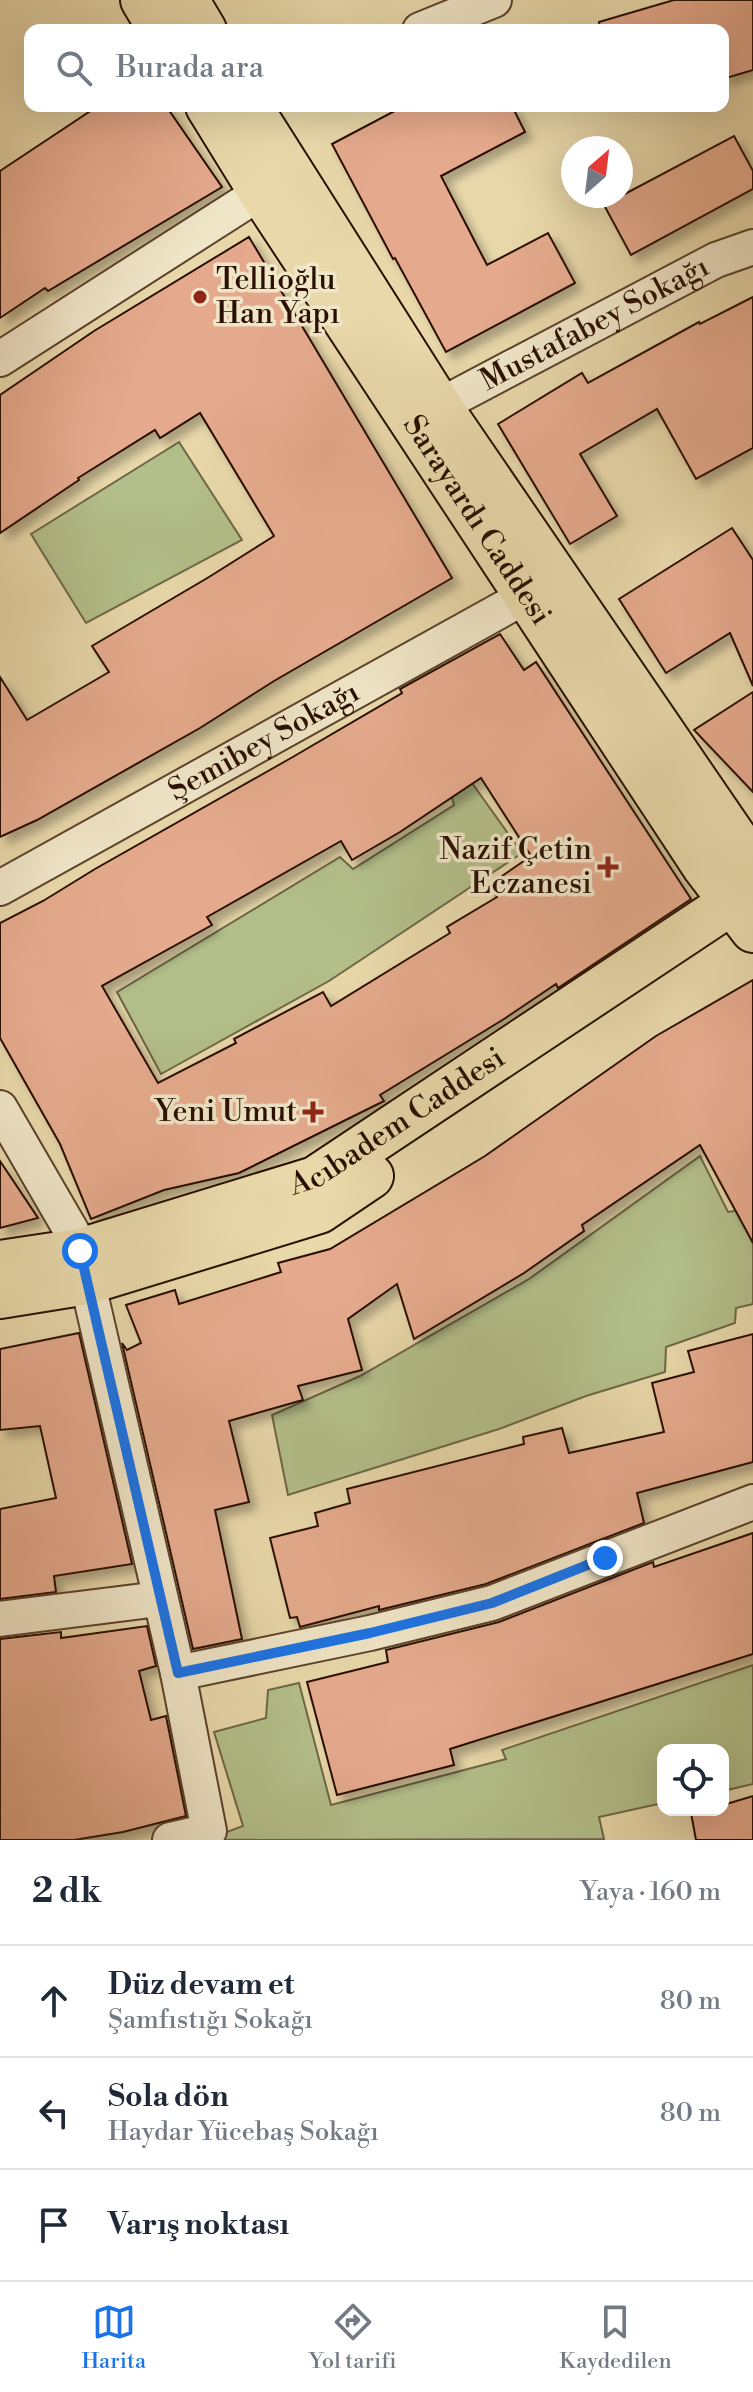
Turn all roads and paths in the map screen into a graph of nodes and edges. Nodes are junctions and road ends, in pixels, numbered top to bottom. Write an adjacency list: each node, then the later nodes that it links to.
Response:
1 (143, 0): 4 (main road)
2 (186, 0): 5 (main road)
3 (494, 0): 6 (street)
4 (157, 24)
5 (200, 24)
6 (435, 24)
7 (242, 112): 9 (main road, Sarayardı Caddesi)
8 (244, 112): 12 (main road, Sarayardı Caddesi)
9 (261, 192): 11 (street); 13 (main road, Sarayardı Caddesi)
10 (753, 247): 12 (street, Mustafabey Sokağı)
11 (0, 359)
12 (439, 406): 14 (main road, Sarayardı Caddesi)
13 (528, 595): 16 (street, Şemibey Sokağı); 17 (main road, Sarayardı Caddesi)
14 (735, 823): 15 (main road, Sarayardı Caddesi)
15 (753, 865)
16 (0, 888)
17 (748, 914): 20 (main road, Acıbadem Caddesi)
18 (0, 1108): 20 (street)
19 (0, 1263): 20 (main road, Acıbadem Caddesi)
20 (84, 1266): 21 (main road, Acıbadem Caddesi); 23 (street)
21 (0, 1296)
22 (753, 1502): 25 (street)
23 (159, 1599): 24 (street); 25 (street)
24 (0, 1619)
25 (178, 1673): 26 (street)
26 (170, 1840)

